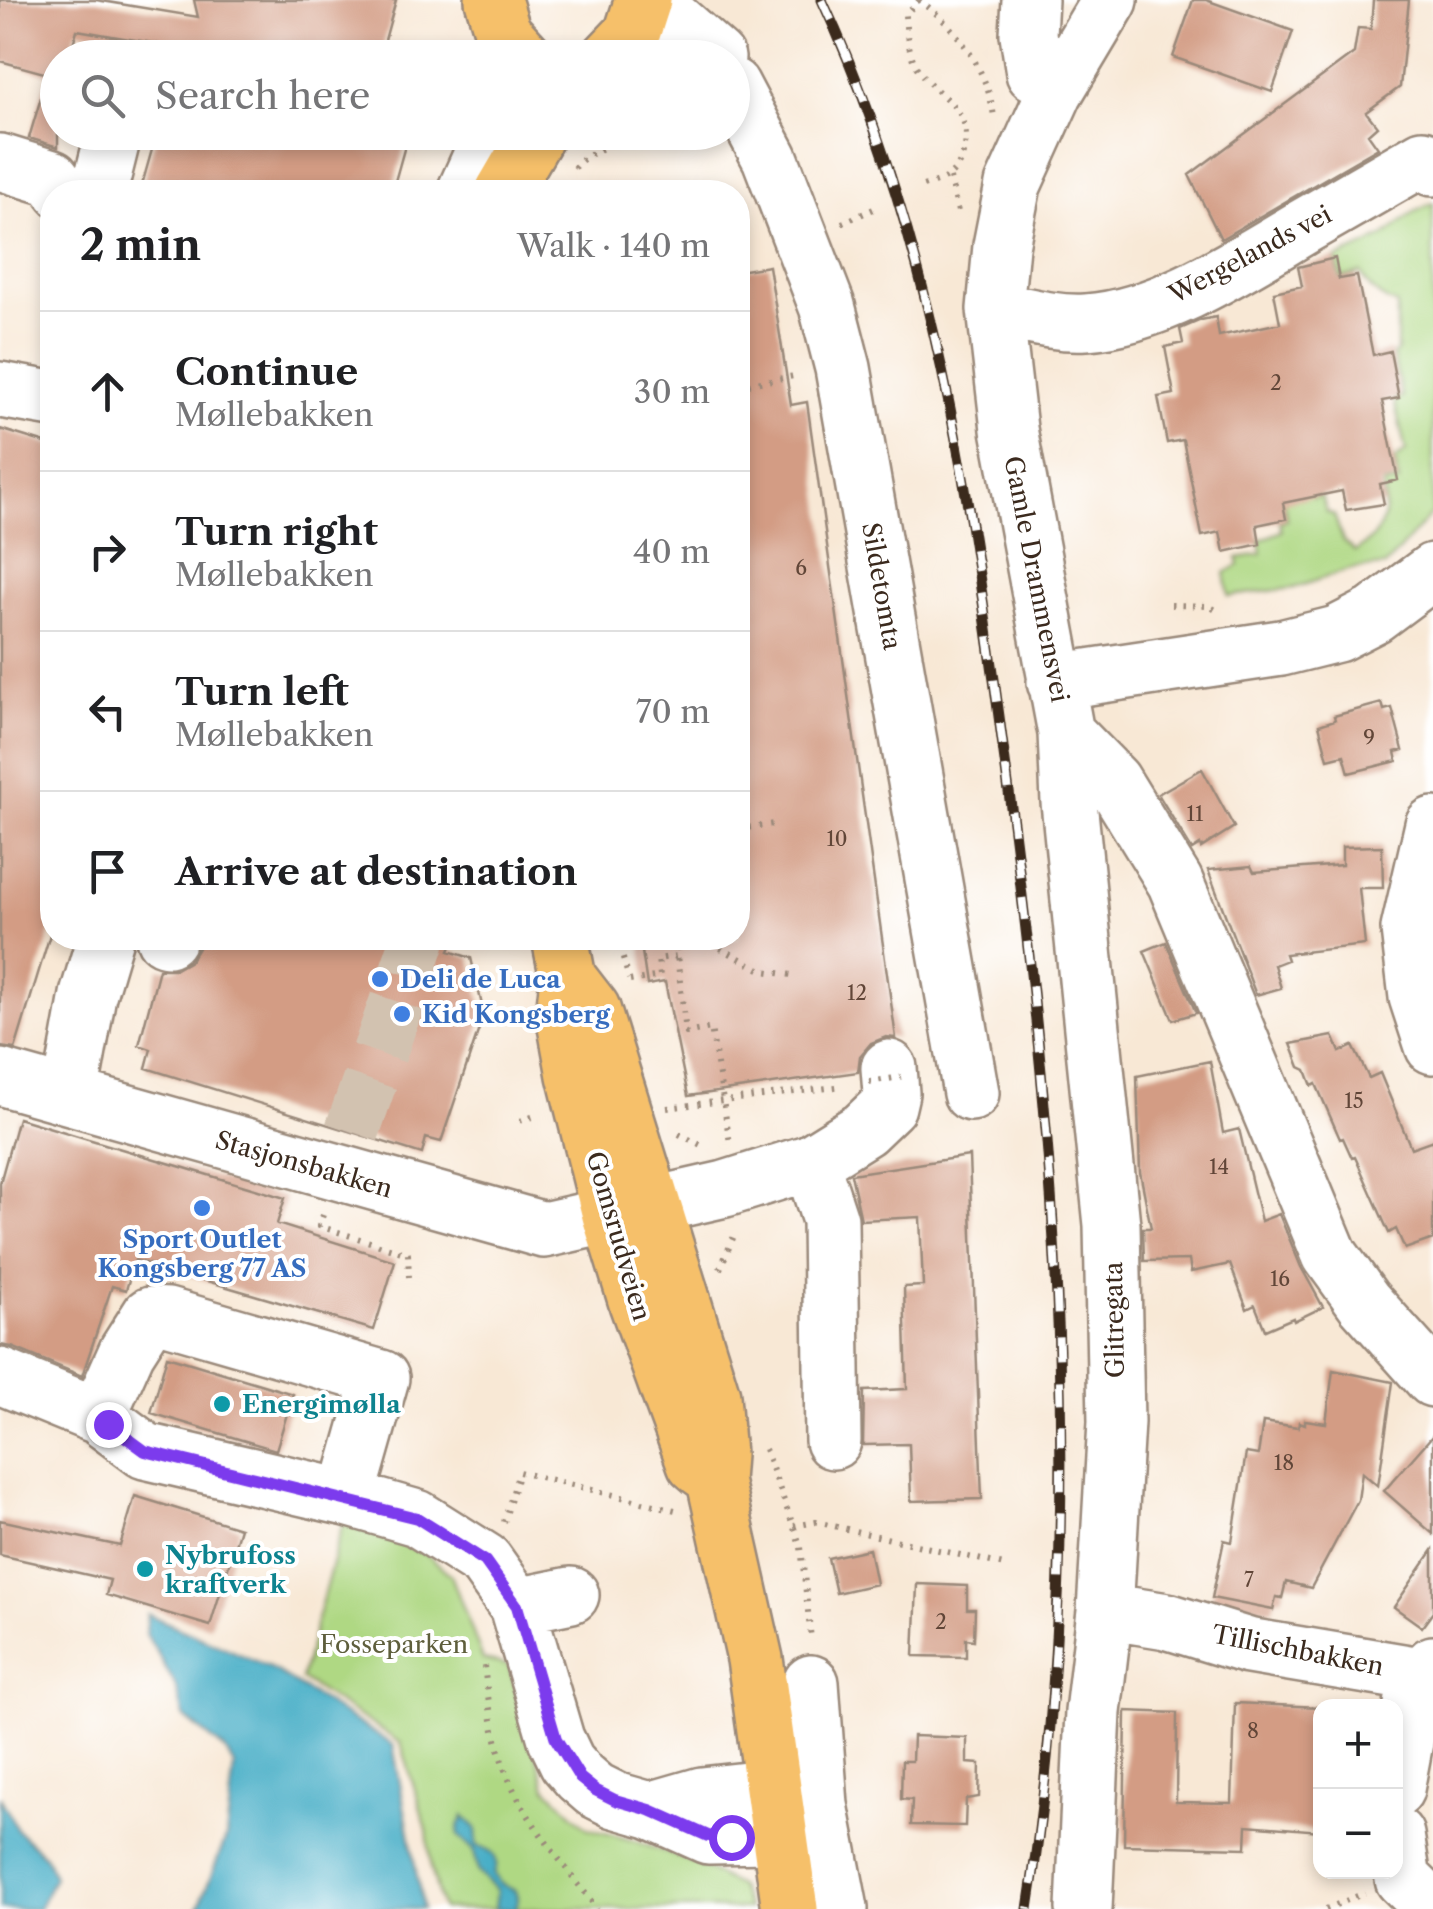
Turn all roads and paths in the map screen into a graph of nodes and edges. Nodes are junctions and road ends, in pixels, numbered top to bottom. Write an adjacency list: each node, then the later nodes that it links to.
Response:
1 (643, 0): 6 (main road)
2 (651, 0): 7 (street, Sildetomta)
3 (919, 0): 10 (path); 19 (path)
4 (1030, 0): 8 (street)
5 (1110, 0): 22 (street, Gamle Drammensvei)
6 (628, 40)
7 (689, 40)
8 (1034, 73)
9 (750, 120): 23 (street, Sildetomta)
10 (994, 124)
11 (110, 150): 17 (street)
12 (606, 150): 15 (path)
13 (1430, 158): 22 (street, Wergelands vei)
14 (0, 162): 16 (street)
15 (511, 162): 18 (street)
16 (54, 180)
17 (102, 180)
18 (483, 180)
19 (923, 186)
20 (876, 208): 21 (path)
21 (828, 229)
22 (996, 308): 28 (street, Gamle Drammensvei)
23 (843, 368): 24 (path); 43 (street, Sildetomta)
24 (750, 384)
25 (0, 390): 26 (street)
26 (40, 398)
27 (1433, 571): 28 (street)
28 (1061, 708): 53 (street, Gamle Drammensvei); 64 (street, Glitregata)
29 (774, 824): 31 (path)
30 (1433, 825): 39 (street)
31 (750, 827)
32 (101, 950): 44 (street)
33 (676, 950): 35 (path)
34 (724, 950): 37 (path)
35 (676, 956): 38 (path); 45 (path)
36 (564, 958): 50 (main road, Gomsrudveien)
37 (792, 974)
38 (630, 982)
39 (1433, 1046)
40 (886, 1076): 49 (street, Stasjonsbakken)
41 (0, 1077): 44 (street, Stasjonsbakken)
42 (837, 1087): 45 (path)
43 (971, 1093)
44 (70, 1095): 48 (street, Stasjonsbakken)
45 (723, 1101): 46 (path); 47 (path)
46 (666, 1108)
47 (714, 1150)
48 (346, 1153): 50 (street, Stasjonsbakken); 51 (path)
49 (811, 1162): 50 (street, Stasjonsbakken); 55 (street)
50 (631, 1210): 57 (main road, Gomsrudveien)
51 (409, 1277)
52 (0, 1376): 54 (street)
53 (1433, 1379)
54 (98, 1416): 56 (street); 56 (street)
55 (833, 1441)
56 (348, 1498): 63 (street)
57 (702, 1498): 60 (path); 68 (main road, Gomsrudveien)
58 (788, 1510): 59 (path)
59 (774, 1516)
60 (503, 1527)
61 (1004, 1565): 66 (path)
62 (571, 1594): 63 (street)
63 (517, 1606): 68 (street)
64 (1105, 1611): 65 (street, Tillischbakken); 73 (street, Glitregata)
65 (1431, 1672): 67 (street)
66 (812, 1683): 72 (street)
67 (1403, 1752)
68 (777, 1811): 71 (main road, Gomsrudveien)
69 (1403, 1873): 70 (street)
70 (1433, 1908)
71 (790, 1909)
72 (840, 1909)
73 (1084, 1909)

